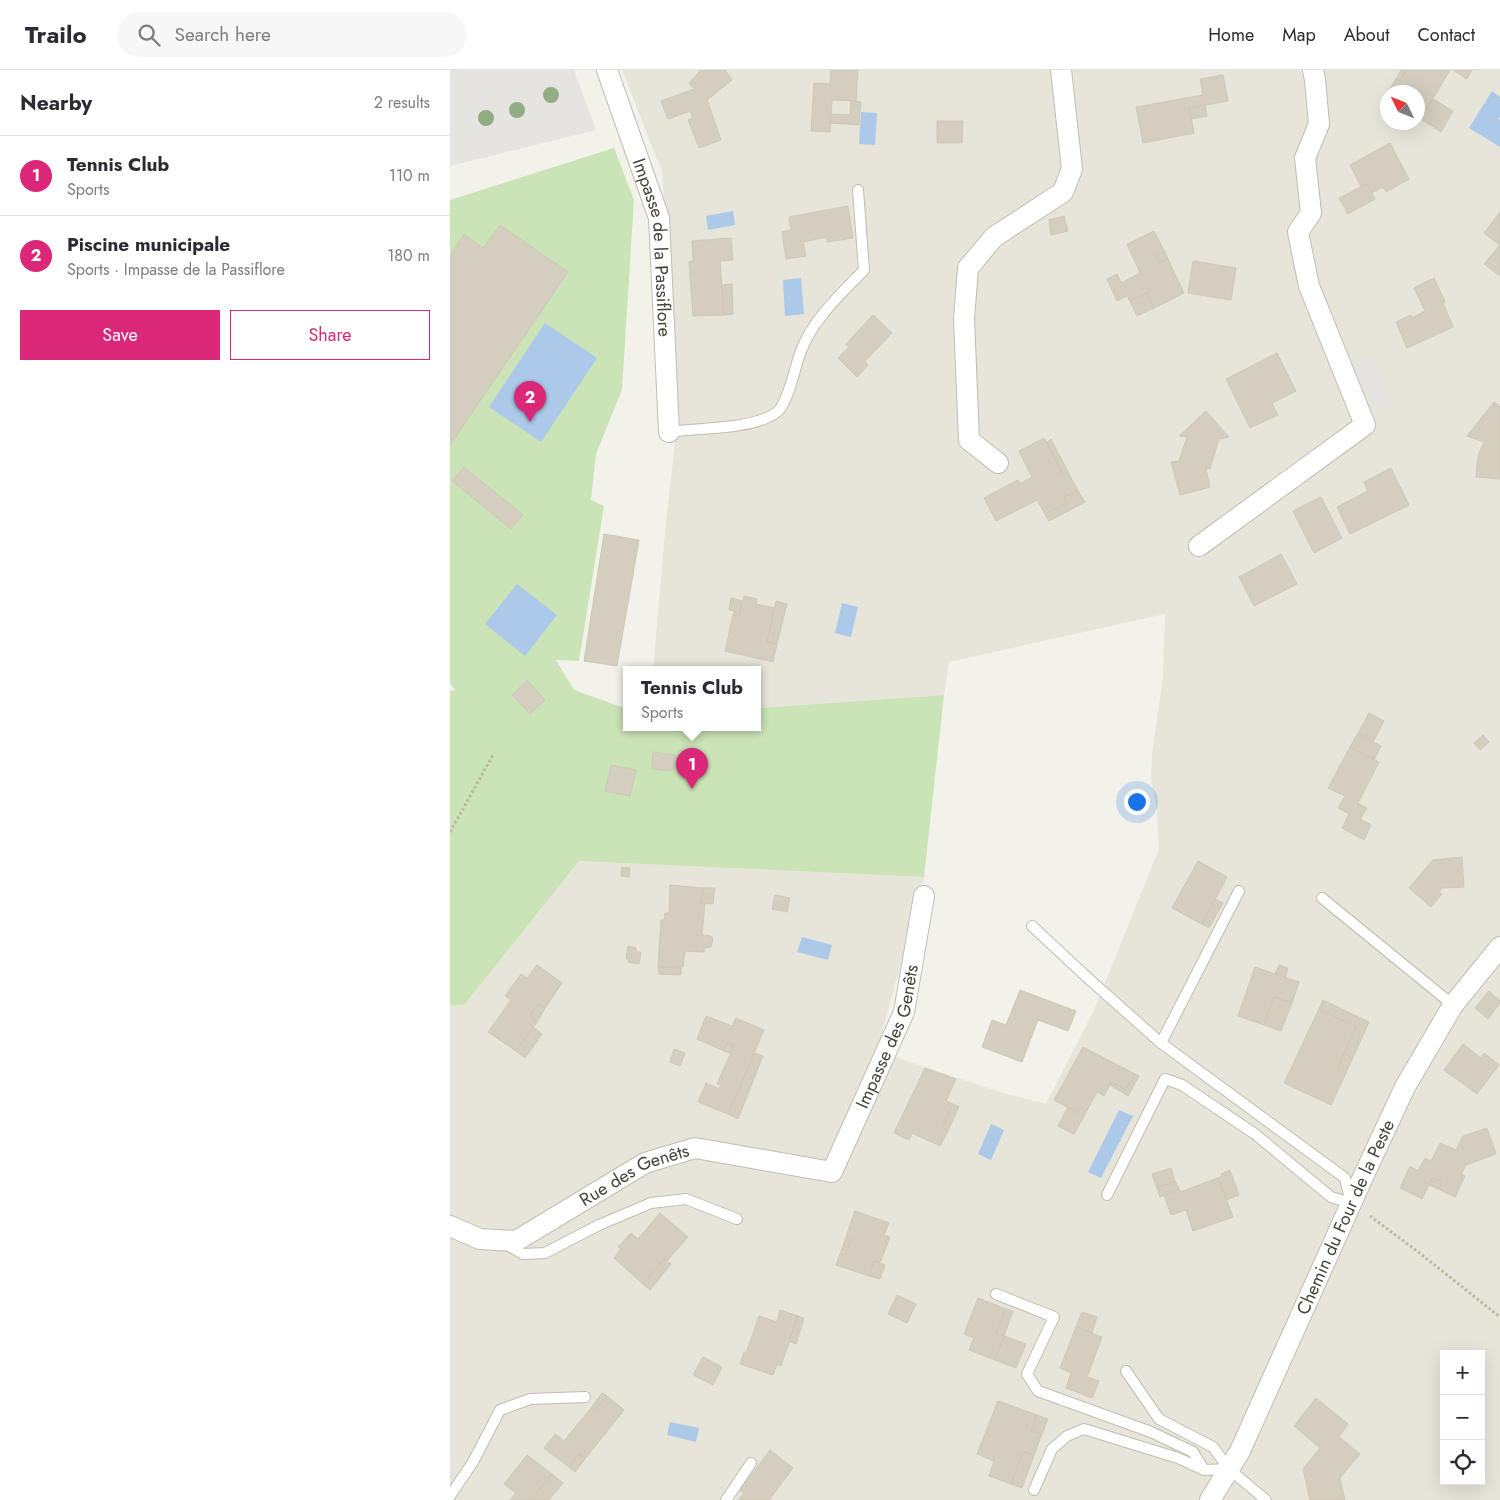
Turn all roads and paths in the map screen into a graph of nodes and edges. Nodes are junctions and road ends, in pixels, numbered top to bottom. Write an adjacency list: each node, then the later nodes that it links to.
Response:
1 (607, 70): 5 (street, Impasse de la Passiflore)
2 (1062, 70): 6 (street)
3 (1313, 70): 7 (street)
4 (858, 190): 5 (lane)
5 (669, 432)
6 (998, 463)
7 (1199, 546)
8 (493, 755): 9 (path)
9 (450, 832)
10 (1238, 891): 16 (lane)
11 (924, 896): 17 (street, Impasse des Genêts)
12 (1322, 898): 15 (lane)
13 (1032, 926): 16 (lane)
14 (1500, 947): 15 (street, Chemin du Four de la Peste)
15 (1453, 1005): 19 (street, Chemin du Four de la Peste)
16 (1161, 1043): 19 (lane)
17 (832, 1172): 22 (street, Rue des Genêts)
18 (1107, 1195): 19 (lane)
19 (1351, 1203): 24 (path); 28 (street, Chemin du Four de la Peste)
20 (736, 1219): 22 (lane)
21 (450, 1226): 22 (street, Rue des Genêts)
22 (499, 1240)
23 (996, 1294): 29 (lane)
24 (1500, 1317)
25 (1126, 1371): 28 (lane)
26 (585, 1397): 31 (lane)
27 (751, 1463): 32 (lane)
28 (1229, 1469): 29 (lane); 33 (street, Chemin du Four de la Peste); 34 (lane)
29 (1204, 1470): 30 (lane)
30 (1034, 1490)
31 (450, 1496)
32 (726, 1500)
33 (1210, 1500)
34 (1266, 1500)

